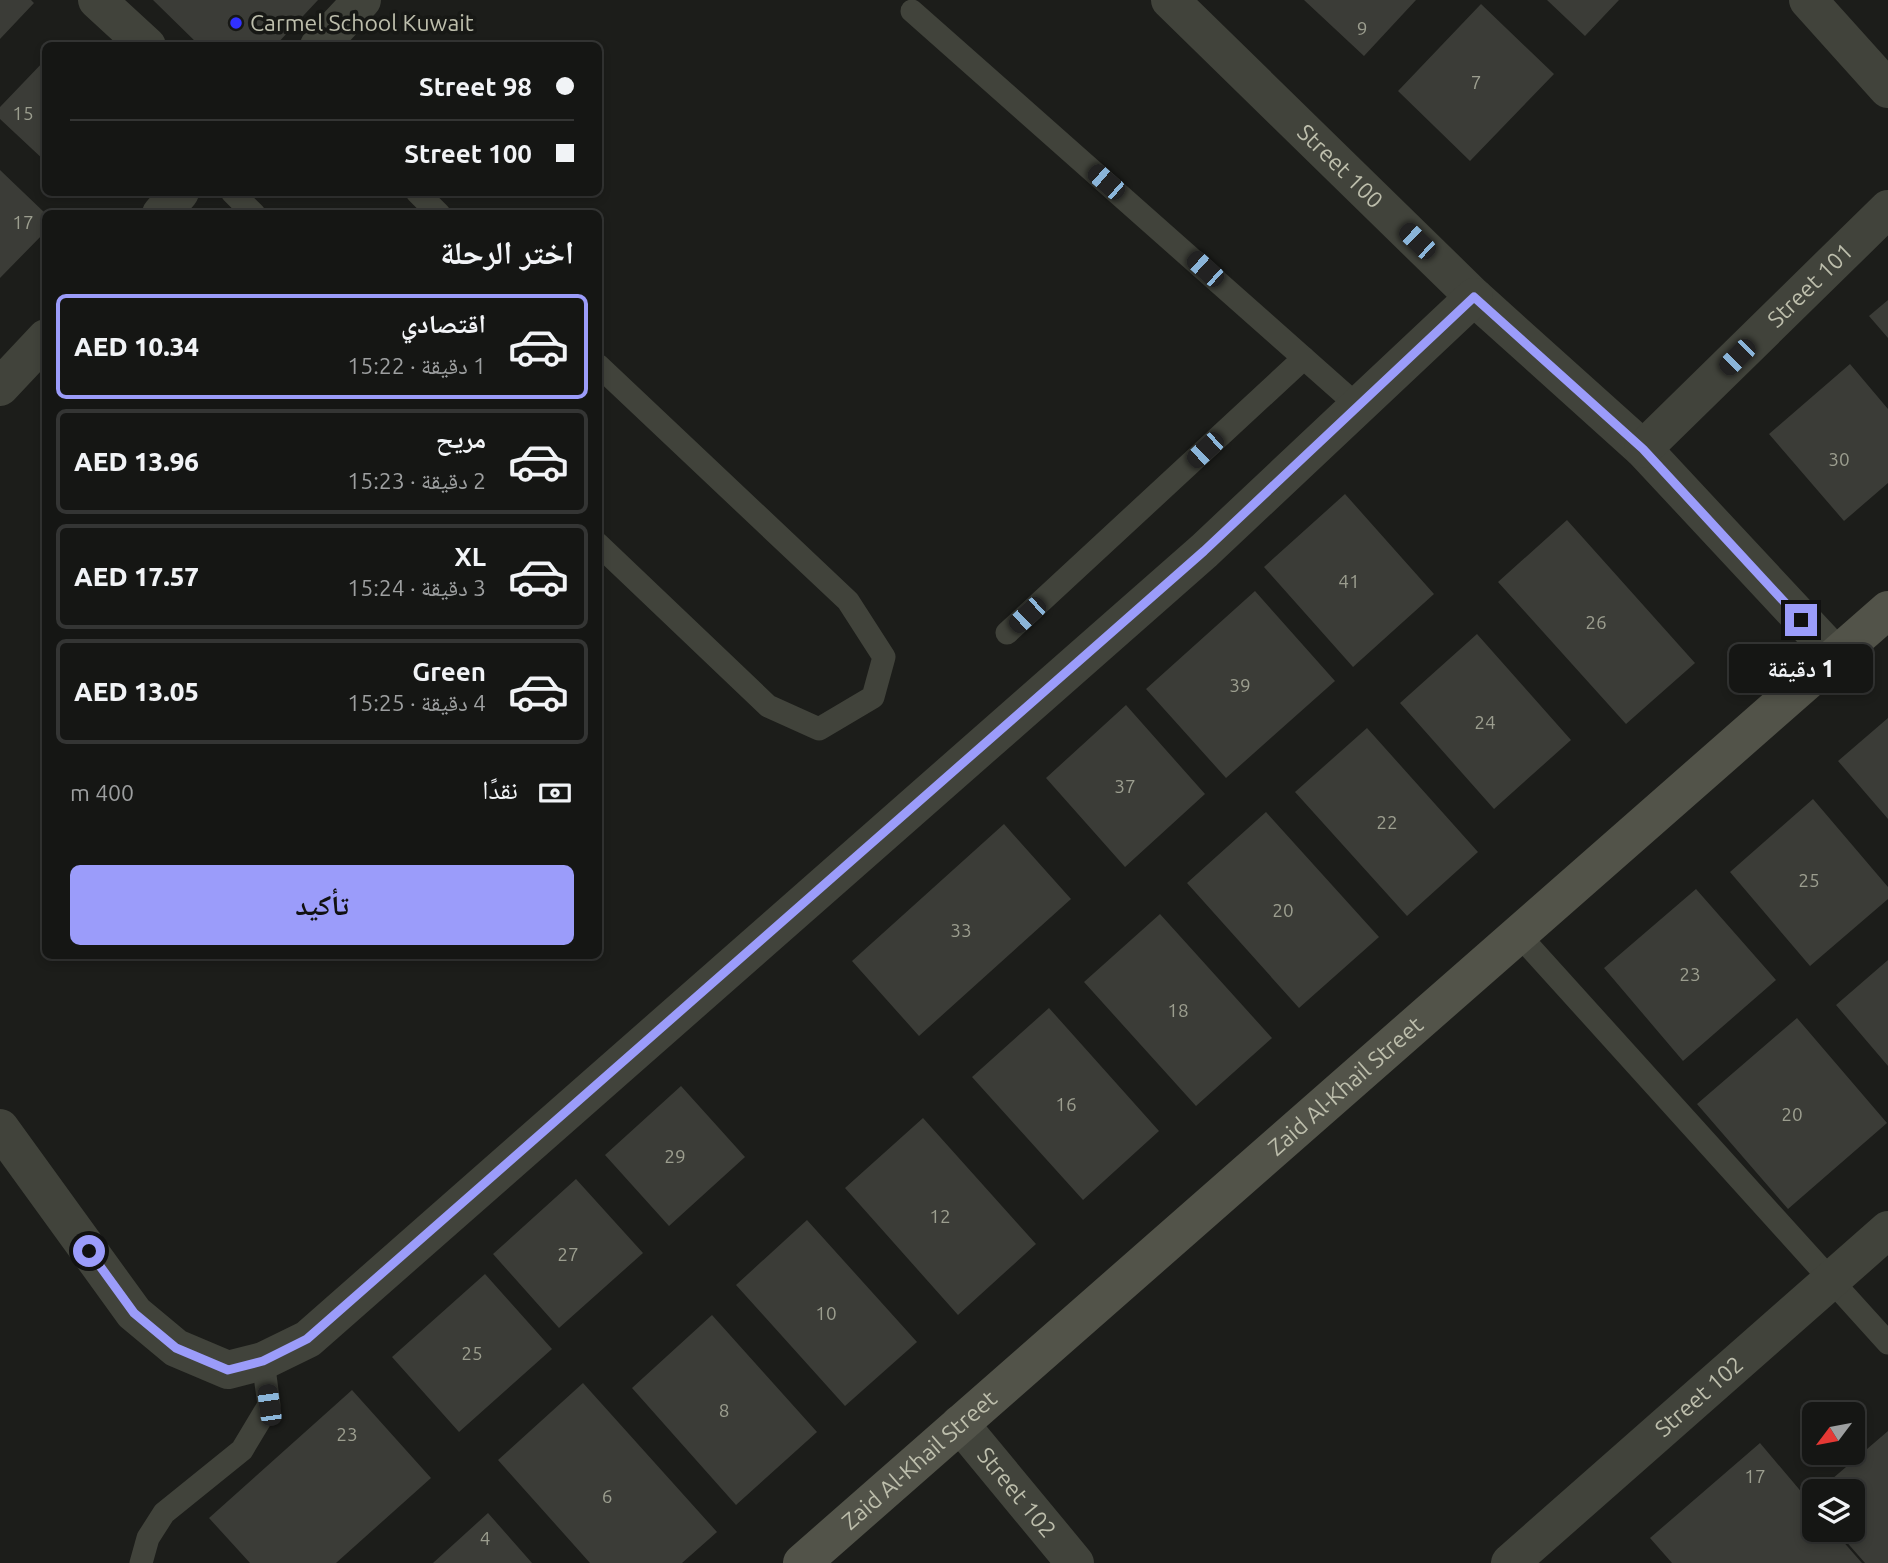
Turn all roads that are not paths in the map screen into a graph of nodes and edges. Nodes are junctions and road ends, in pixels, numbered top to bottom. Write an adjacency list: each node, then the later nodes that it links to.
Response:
1 (97, 0): 6 (street)
2 (362, 0): 7 (street)
3 (1170, 0): 16 (street, Street 100)
4 (1808, 0): 8 (street)
5 (912, 11): 18 (lane)
6 (143, 42)
7 (323, 42)
8 (1888, 89)
9 (177, 196): 13 (street)
10 (236, 196): 14 (lane)
11 (421, 196): 15 (lane)
12 (1888, 209): 22 (street, Street 101)
13 (164, 210)
14 (250, 210)
15 (435, 210)
16 (1474, 297): 21 (street); 22 (street, Street 100)
17 (42, 342): 20 (street)
18 (1304, 358): 21 (lane); 25 (lane)
19 (602, 369): 23 (lane)
20 (0, 387)
21 (1359, 407): 32 (street)
22 (1643, 449): 26 (street, Street 100)
23 (602, 548)
24 (1888, 610): 26 (street, Zaid Al-Khail Street)
25 (1007, 634)
26 (1837, 657): 27 (street, Zaid Al-Khail Street)
27 (1519, 935): 30 (lane); 33 (street, Zaid Al-Khail Street)
28 (0, 1128): 32 (street)
29 (1888, 1230): 30 (street, Street 102)
30 (1831, 1280): 31 (lane); 37 (street, Street 102)
31 (1888, 1343)
32 (263, 1361): 34 (lane)
33 (960, 1424): 35 (street, Zaid Al-Khail Street); 36 (street, Street 102)
34 (141, 1563)
35 (802, 1563)
36 (1074, 1563)
37 (1510, 1563)

